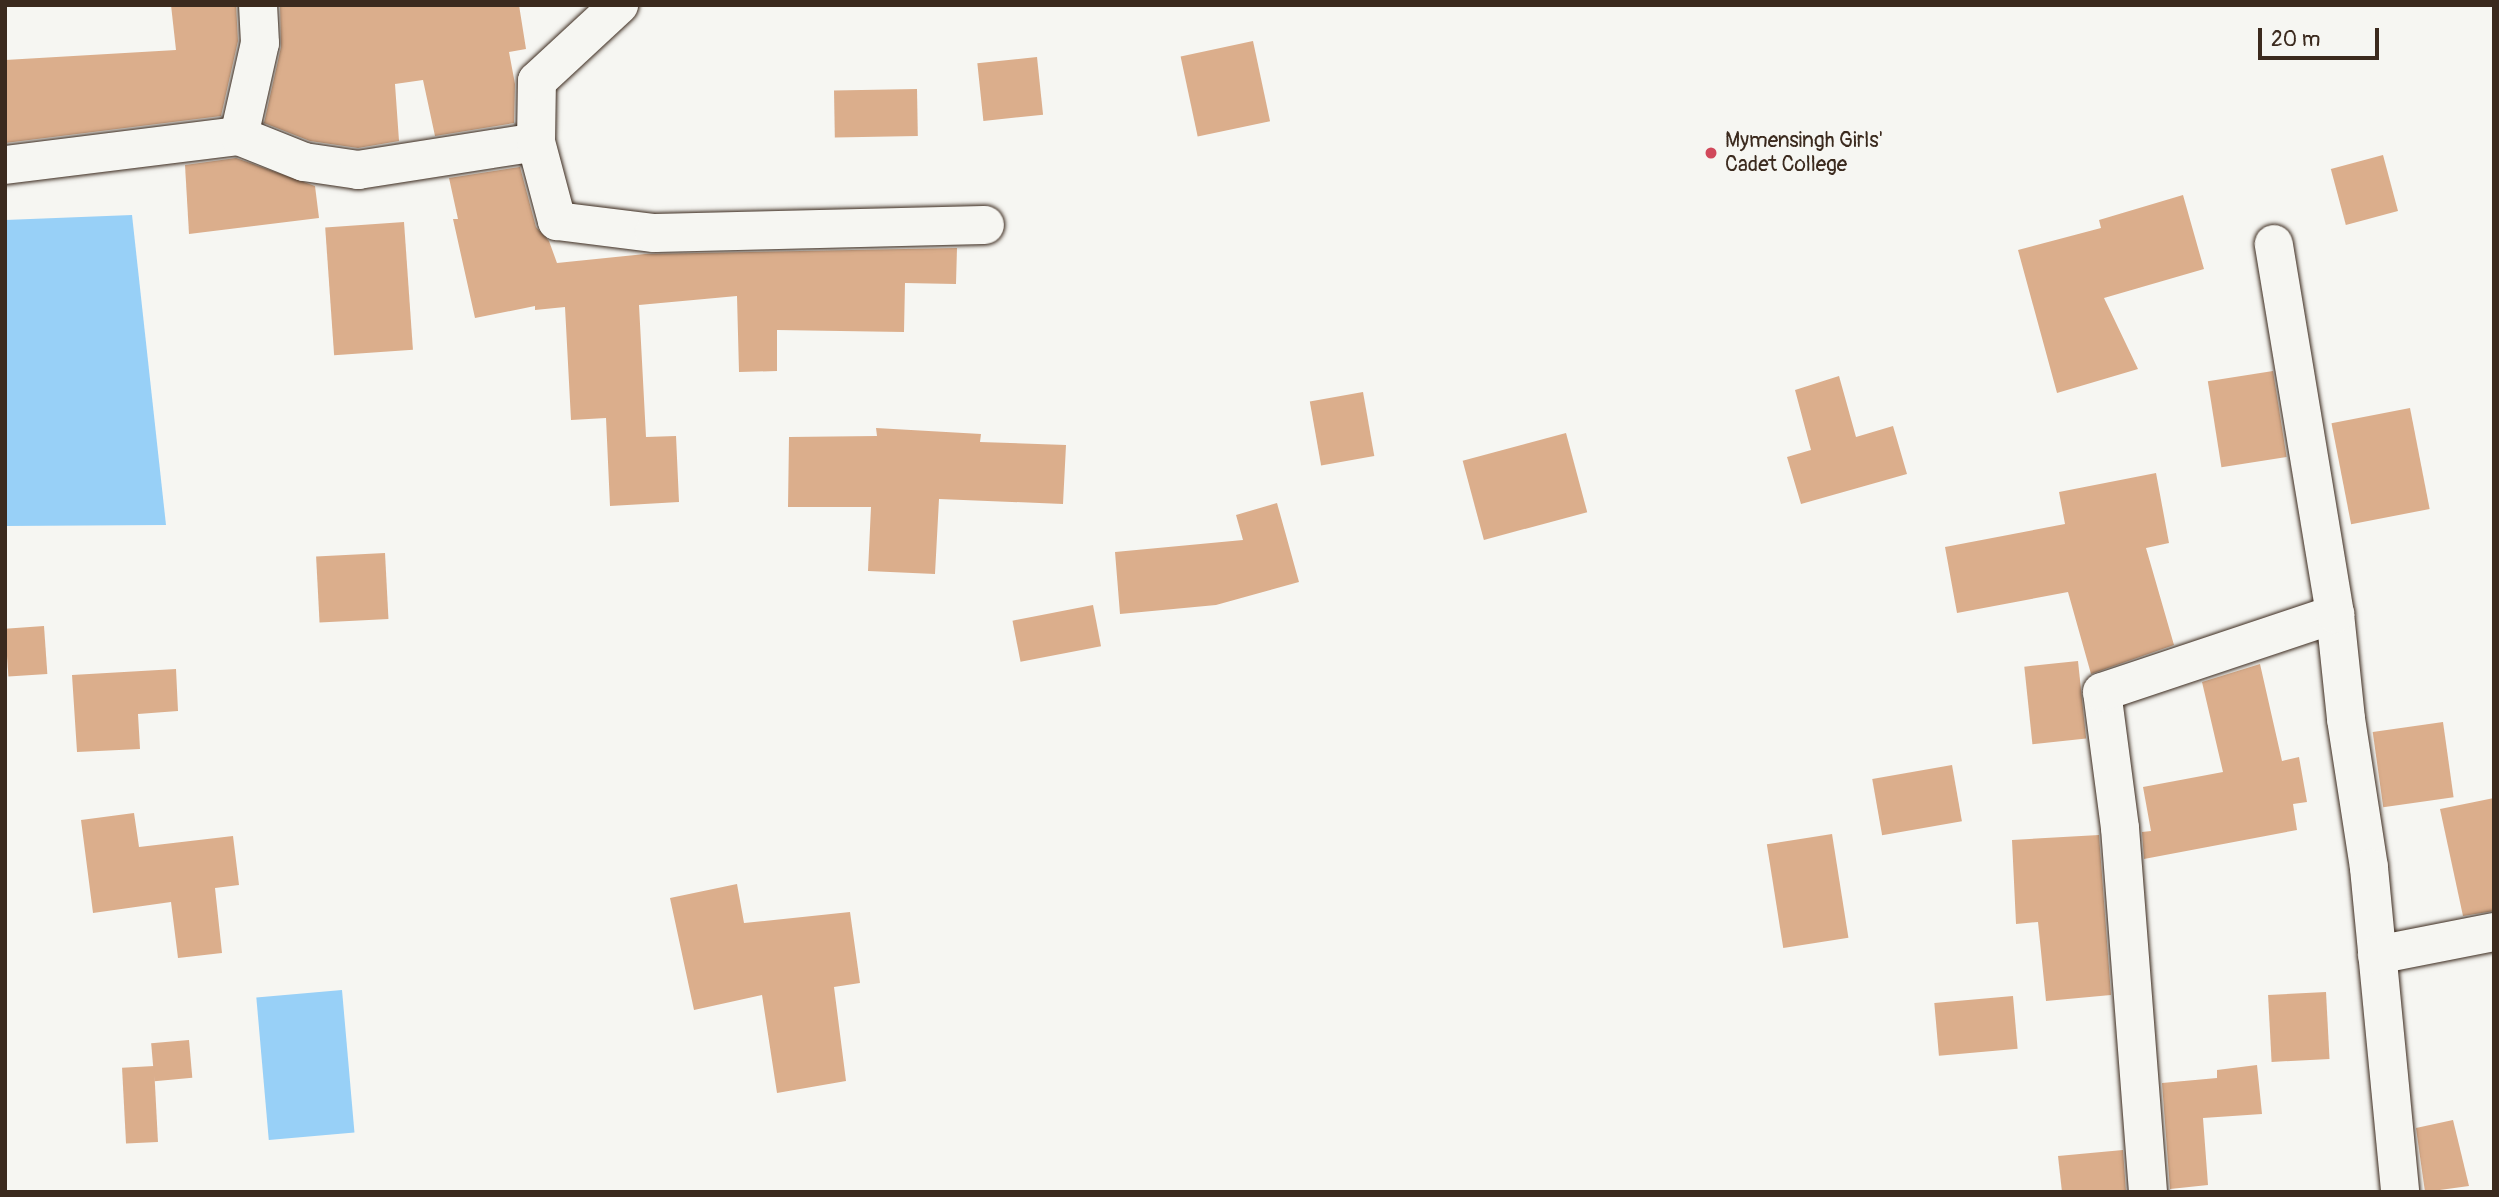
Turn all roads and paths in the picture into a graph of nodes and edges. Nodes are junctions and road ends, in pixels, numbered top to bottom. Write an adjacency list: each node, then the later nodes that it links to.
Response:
1 (258, 5): 3 (street)
2 (619, 5): 4 (street)
3 (239, 136): 4 (street); 5 (street)
4 (536, 142): 6 (street)
5 (5, 165)
6 (985, 225)
7 (2274, 244): 8 (street)
8 (2335, 614): 10 (street); 11 (street)
9 (2494, 932): 10 (street)
10 (2377, 954): 12 (street)
11 (2148, 1192)
12 (2400, 1192)

